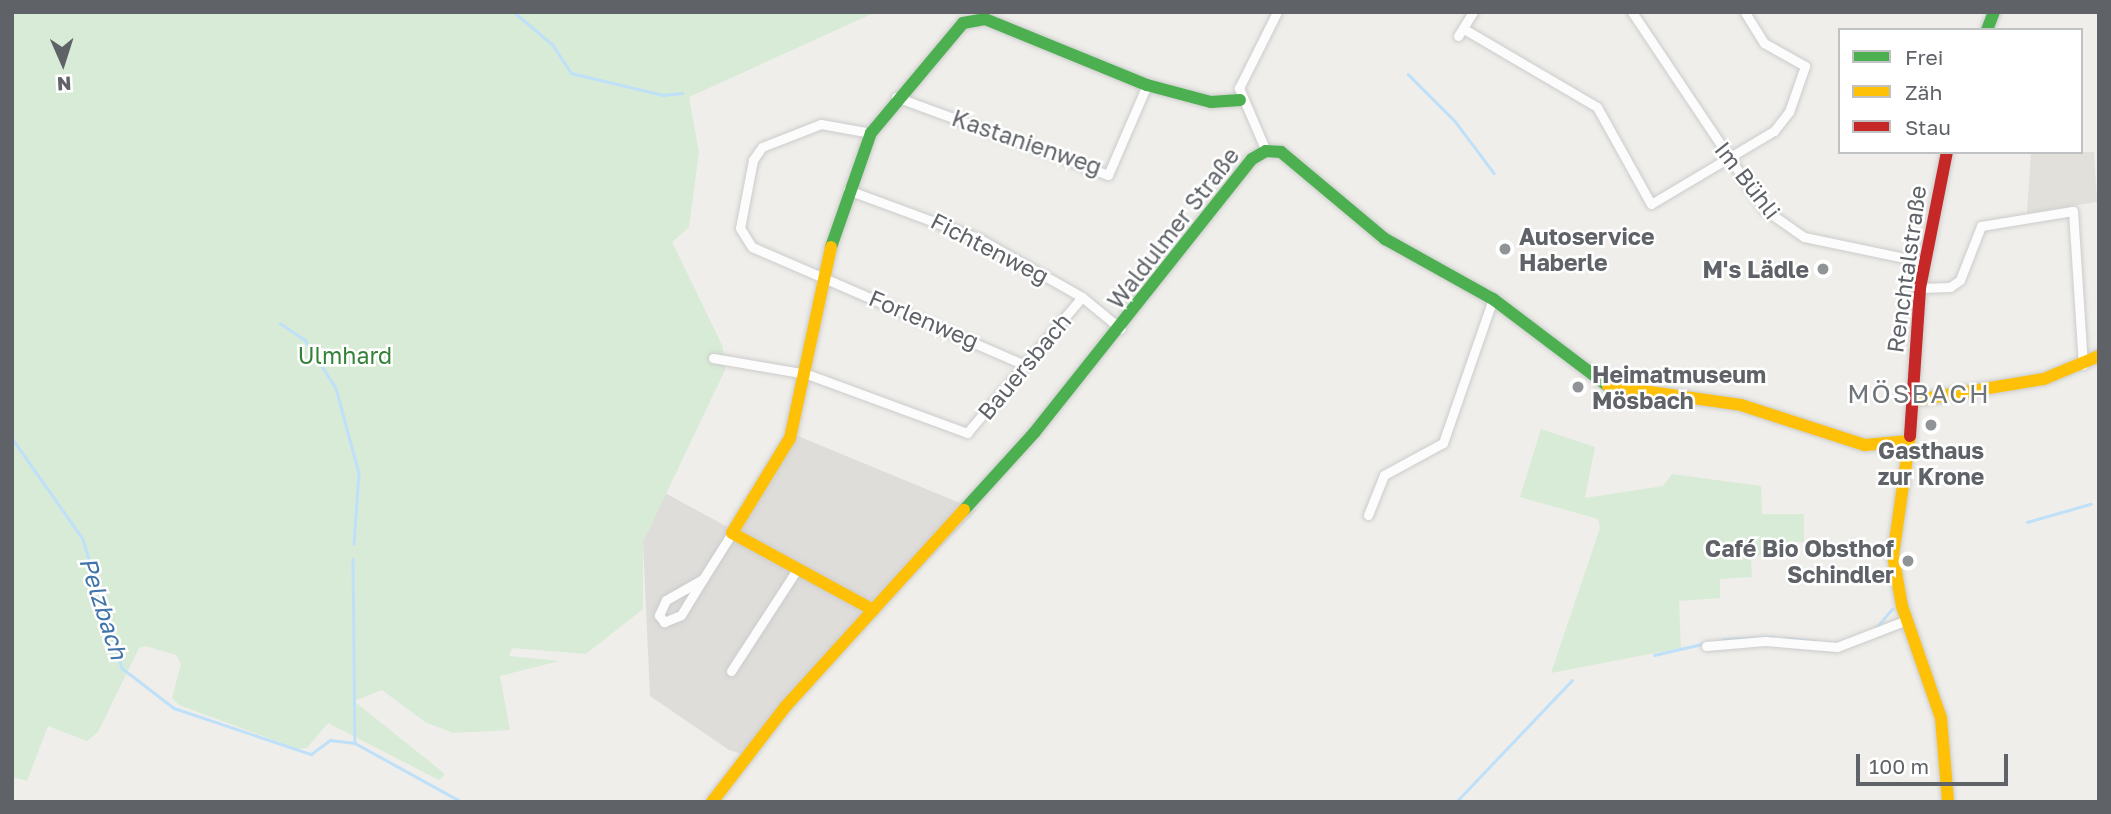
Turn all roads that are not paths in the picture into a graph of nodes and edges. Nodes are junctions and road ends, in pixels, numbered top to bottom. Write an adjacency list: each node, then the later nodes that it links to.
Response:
1 (1277, 12): 10 (street)
2 (1473, 12): 14 (street)
3 (1632, 12): 7 (street, Im Bühli)
4 (1650, 12): 7 (street)
5 (1745, 12): 14 (street)
6 (985, 16): 8 (street); 9 (street)
7 (1640, 21): 14 (street, Im Bühli)
8 (1147, 85): 9 (street, Kastanienweg); 10 (street)
9 (896, 97): 11 (street)
10 (1240, 100): 12 (street)
11 (871, 133): 15 (street); 17 (street, Forlenweg)
12 (1266, 150): 20 (street, Waldulmer Straße); 21 (street, Waldulmer Straße)
13 (1947, 154): 16 (street, Renchtalstraße)
14 (1726, 156): 16 (street, Im Bühli)
15 (848, 190): 17 (street); 19 (street, Fichtenweg)
16 (1924, 261): 18 (street, Renchtalstraße)
17 (822, 276): 24 (street, Forlenweg); 26 (street)
18 (1920, 288): 25 (street); 27 (street, Renchtalstraße)
19 (1082, 297): 21 (street, Fichtenweg); 24 (street, Bauersbach)
20 (1493, 299): 28 (street, Waldulmer Straße); 29 (street)
21 (1121, 329): 33 (street, Waldulmer Straße)
22 (2099, 356): 25 (street)
23 (712, 358): 26 (street)
24 (1026, 365): 26 (street, Bauersbach)
25 (2083, 365): 27 (street)
26 (807, 374): 30 (street)
27 (1911, 401): 28 (street, Renchtalstraße)
28 (1909, 441): 34 (street, Renchtalstraße)
29 (1368, 515)
30 (732, 533): 31 (street); 32 (street)
31 (798, 568): 33 (street); 36 (street)
32 (704, 579): 32 (street)
33 (873, 610): 37 (street, Waldulmer Straße)
34 (1907, 620): 35 (street); 38 (street, Renchtalstraße)
35 (1706, 646)
36 (731, 671)
37 (712, 802)
38 (1948, 802)

